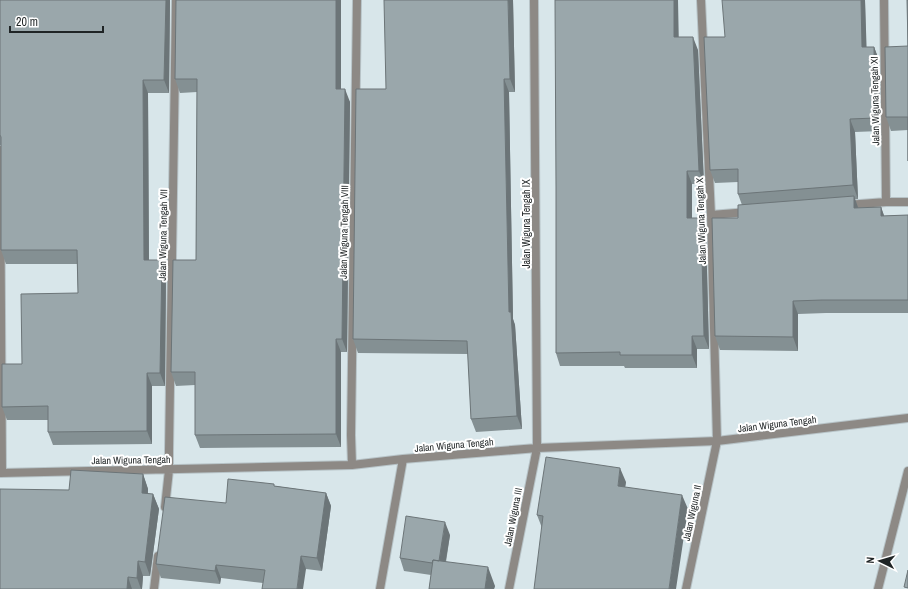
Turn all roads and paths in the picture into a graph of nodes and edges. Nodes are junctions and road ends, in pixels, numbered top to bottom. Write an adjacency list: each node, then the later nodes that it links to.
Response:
1 (176, 0): 18 (street, Jalan Wiguna Tengah VII)
2 (356, 0): 17 (street, Jalan Wiguna Tengah VIII)
3 (534, 0): 15 (street, Jalan Wiguna Tengah IX)
4 (701, 0): 11 (street, Jalan Wiguna Tengah X)
5 (884, 0): 7 (street, Jalan Wiguna Tengah XI)
6 (0, 150): 12 (street)
7 (886, 202): 8 (street); 9 (street)
8 (908, 202)
9 (838, 206)
10 (759, 211): 11 (street)
11 (711, 215): 14 (street, Jalan Wiguna Tengah X)
12 (0, 286): 20 (street)
13 (908, 418): 14 (street, Jalan Wiguna Tengah)
14 (717, 441): 15 (street, Jalan Wiguna Tengah); 26 (street, Jalan Wiguna II)
15 (537, 448): 16 (street, Jalan Wiguna Tengah); 25 (street, Jalan Wiguna III)
16 (403, 459): 17 (street, Jalan Wiguna Tengah); 24 (street)
17 (352, 465): 18 (street, Jalan Wiguna Tengah)
18 (169, 470): 20 (street, Jalan Wiguna Tengah); 21 (street, Jalan Wiguna Tengah VII)
19 (908, 471): 27 (street)
20 (1, 473)
21 (164, 512)
22 (159, 550): 23 (street)
23 (154, 589)
24 (380, 589)
25 (508, 589)
26 (686, 589)
27 (878, 589)

